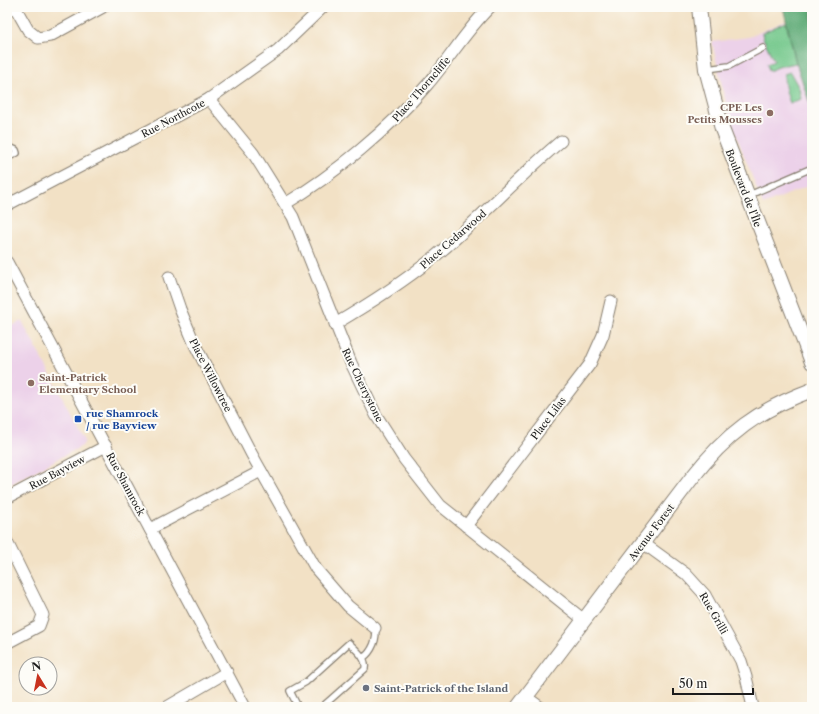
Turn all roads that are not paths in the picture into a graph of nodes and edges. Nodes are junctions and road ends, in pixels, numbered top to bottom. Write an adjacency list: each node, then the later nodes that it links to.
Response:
1 (15, 7): 2 (street)
2 (103, 7)
3 (324, 7): 8 (street, Rue Northcote)
4 (490, 7): 14 (street, Place Thorncliffe)
5 (699, 7): 7 (street, Boulevard de l'Île)
6 (763, 48): 7 (lane)
7 (706, 69): 13 (street, Boulevard de l'Île)
8 (209, 99): 14 (street, Rue Cherrystone); 15 (street, Rue Northcote)
9 (561, 141): 19 (street, Place Cedarwood)
10 (7, 146): 11 (lane)
11 (9, 158)
12 (812, 168): 13 (lane)
13 (747, 196): 20 (street, Boulevard de l'Île)
14 (285, 204): 19 (street, Rue Cherrystone)
15 (7, 205)
16 (7, 262): 22 (street, Rue Shamrock)
17 (169, 277): 23 (street, Place Willowtree)
18 (611, 301): 25 (street, Place Lilas)
19 (335, 324): 25 (street, Rue Cherrystone)
20 (812, 362)
21 (812, 390): 28 (street, Avenue Forest)
22 (106, 446): 24 (street, Rue Bayview); 26 (street, Rue Shamrock)
23 (261, 471): 26 (street); 30 (street, Place Willowtree)
24 (7, 498)
25 (466, 526): 29 (street, Rue Cherrystone)
26 (150, 529): 33 (street, Rue Shamrock)
27 (7, 542): 31 (street)
28 (642, 543): 29 (street, Avenue Forest); 40 (street, Rue Grilli)
29 (584, 620): 34 (street, Avenue Forest)
30 (374, 628): 32 (lane)
31 (7, 643)
32 (364, 658): 37 (lane); 38 (lane)
33 (227, 672): 35 (street); 36 (street, Rue Shamrock)
34 (522, 702): 39 (street)
35 (167, 707)
36 (245, 707)
37 (298, 707)
38 (322, 707)
39 (540, 707)
40 (753, 707)

